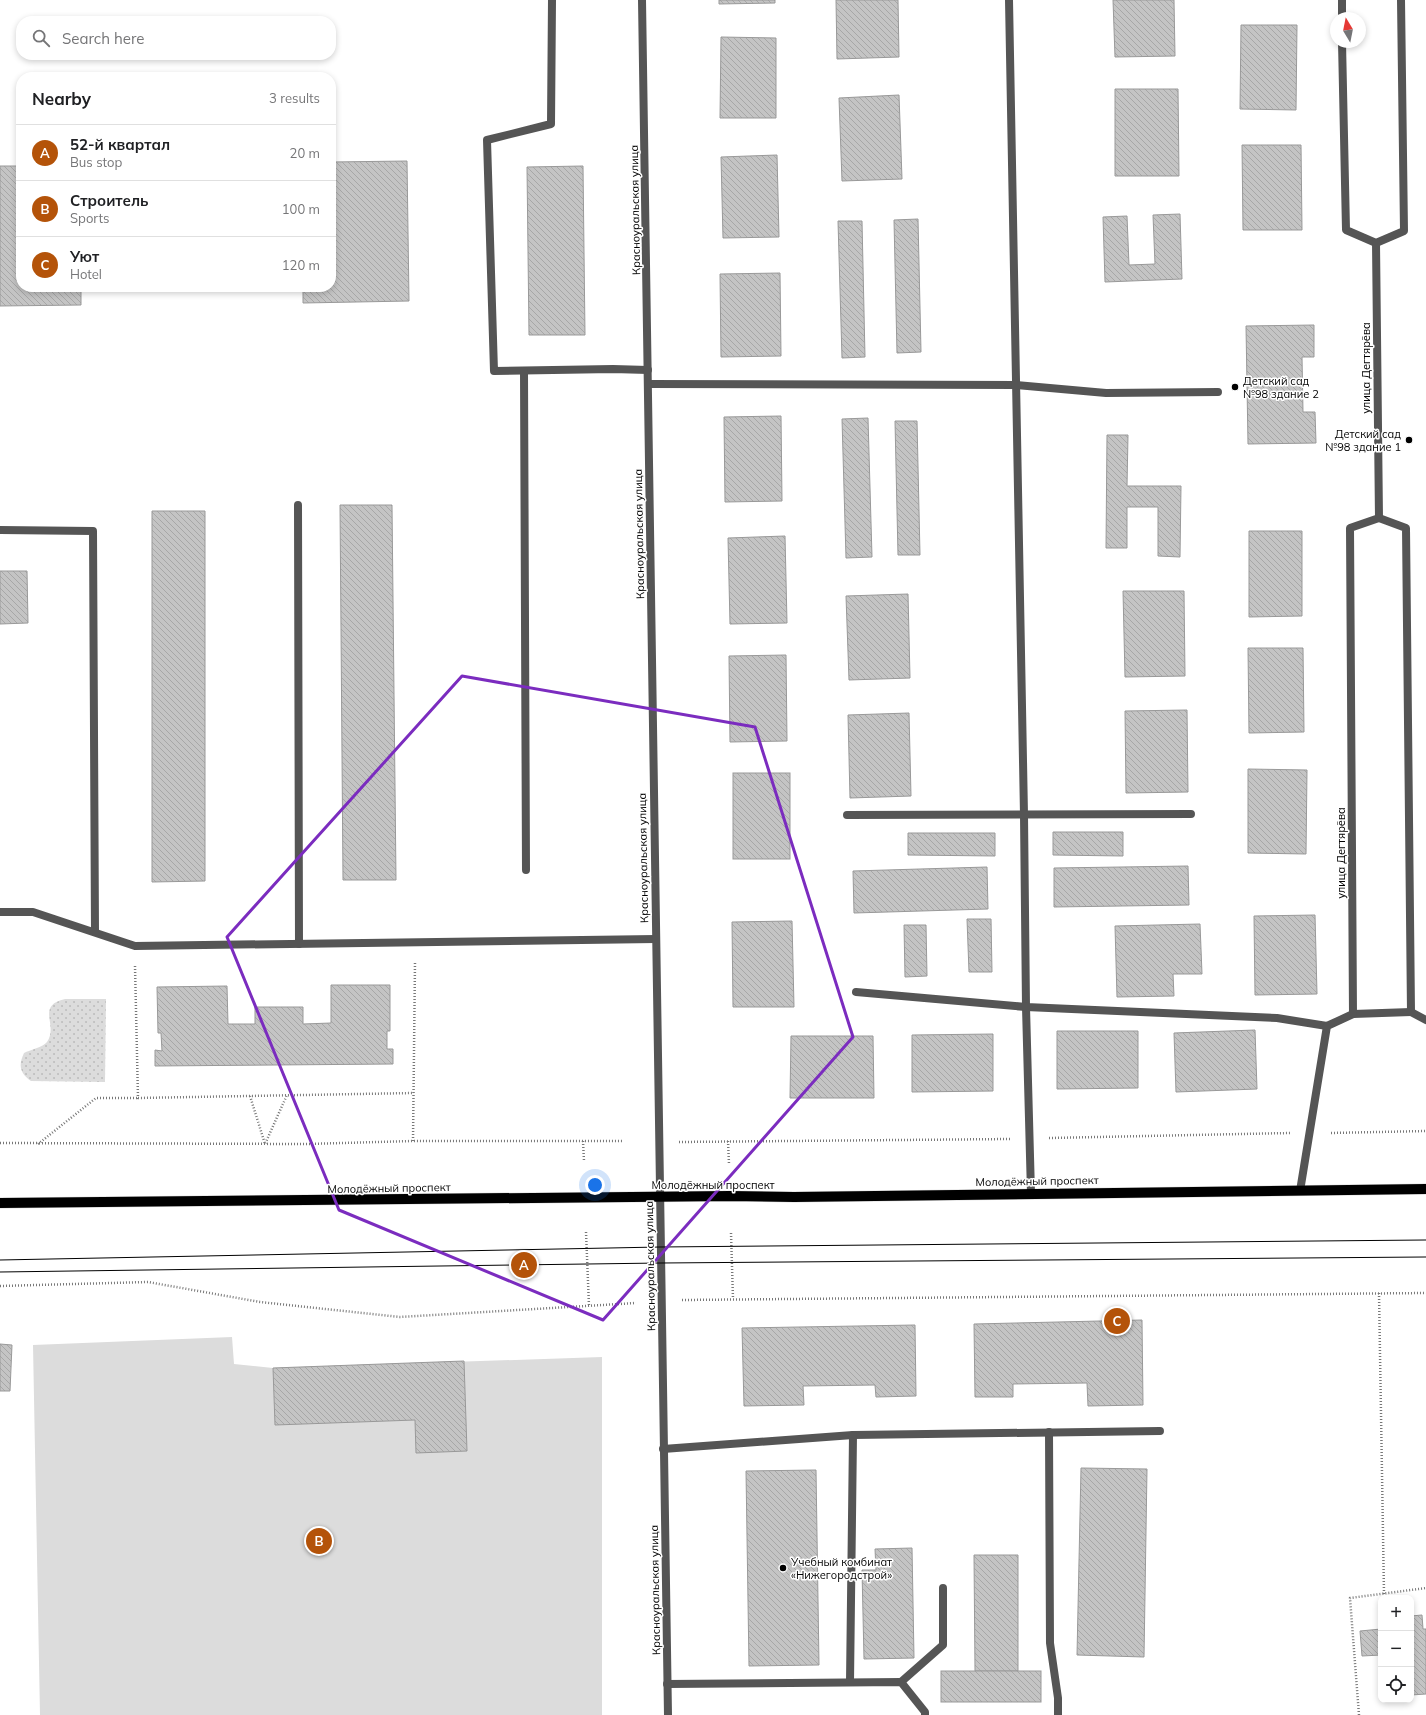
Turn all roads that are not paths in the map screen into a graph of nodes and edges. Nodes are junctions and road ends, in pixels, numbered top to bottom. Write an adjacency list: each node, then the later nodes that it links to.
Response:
1 (552, 0): 10 (street)
2 (642, 0): 9 (street, Красноуральская улица)
3 (1009, 0): 12 (street)
4 (1342, 0): 6 (street)
5 (1401, 0): 8 (street)
6 (1342, 12)
7 (1342, 48): 8 (street)
8 (1376, 243): 15 (street, улица Дегтярёва)
9 (648, 370): 10 (street); 11 (street, Красноуральская улица)
10 (524, 371): 20 (street)
11 (648, 384): 12 (street); 23 (street, Красноуральская улица)
12 (1016, 385): 13 (street); 19 (street)
13 (1218, 392)
14 (298, 505): 24 (street)
15 (1379, 518): 27 (street); 28 (street, улица Дегтярёва)
16 (0, 530): 22 (street)
17 (1191, 814): 19 (street)
18 (847, 815): 19 (street)
19 (1024, 815): 26 (street)
20 (526, 870)
21 (0, 912): 22 (street)
22 (95, 932): 24 (street)
23 (656, 939): 24 (street); 34 (street, Красноуральская улица)
24 (299, 944)
25 (856, 992): 26 (street)
26 (1026, 1007): 30 (street); 33 (street)
27 (1411, 1012): 28 (street); 29 (street)
28 (1353, 1014): 30 (street)
29 (1426, 1020)
30 (1327, 1026): 32 (street)
31 (1426, 1189): 32 (main road, Молодёжный проспект)
32 (1300, 1191): 33 (main road, Молодёжный проспект)
33 (1031, 1193): 34 (main road, Молодёжный проспект)
34 (660, 1197): 35 (main road, Молодёжный проспект); 39 (street, Красноуральская улица)
35 (0, 1204)
36 (1160, 1431): 37 (street)
37 (1049, 1432): 38 (street); 46 (street)
38 (853, 1435): 39 (street); 41 (street)
39 (664, 1449): 43 (street, Красноуральская улица)
40 (943, 1588): 42 (street)
41 (850, 1682): 42 (street); 43 (street)
42 (901, 1682): 45 (street)
43 (667, 1684): 44 (street, Красноуральская улица)
44 (668, 1715)
45 (925, 1715)
46 (1058, 1715)

